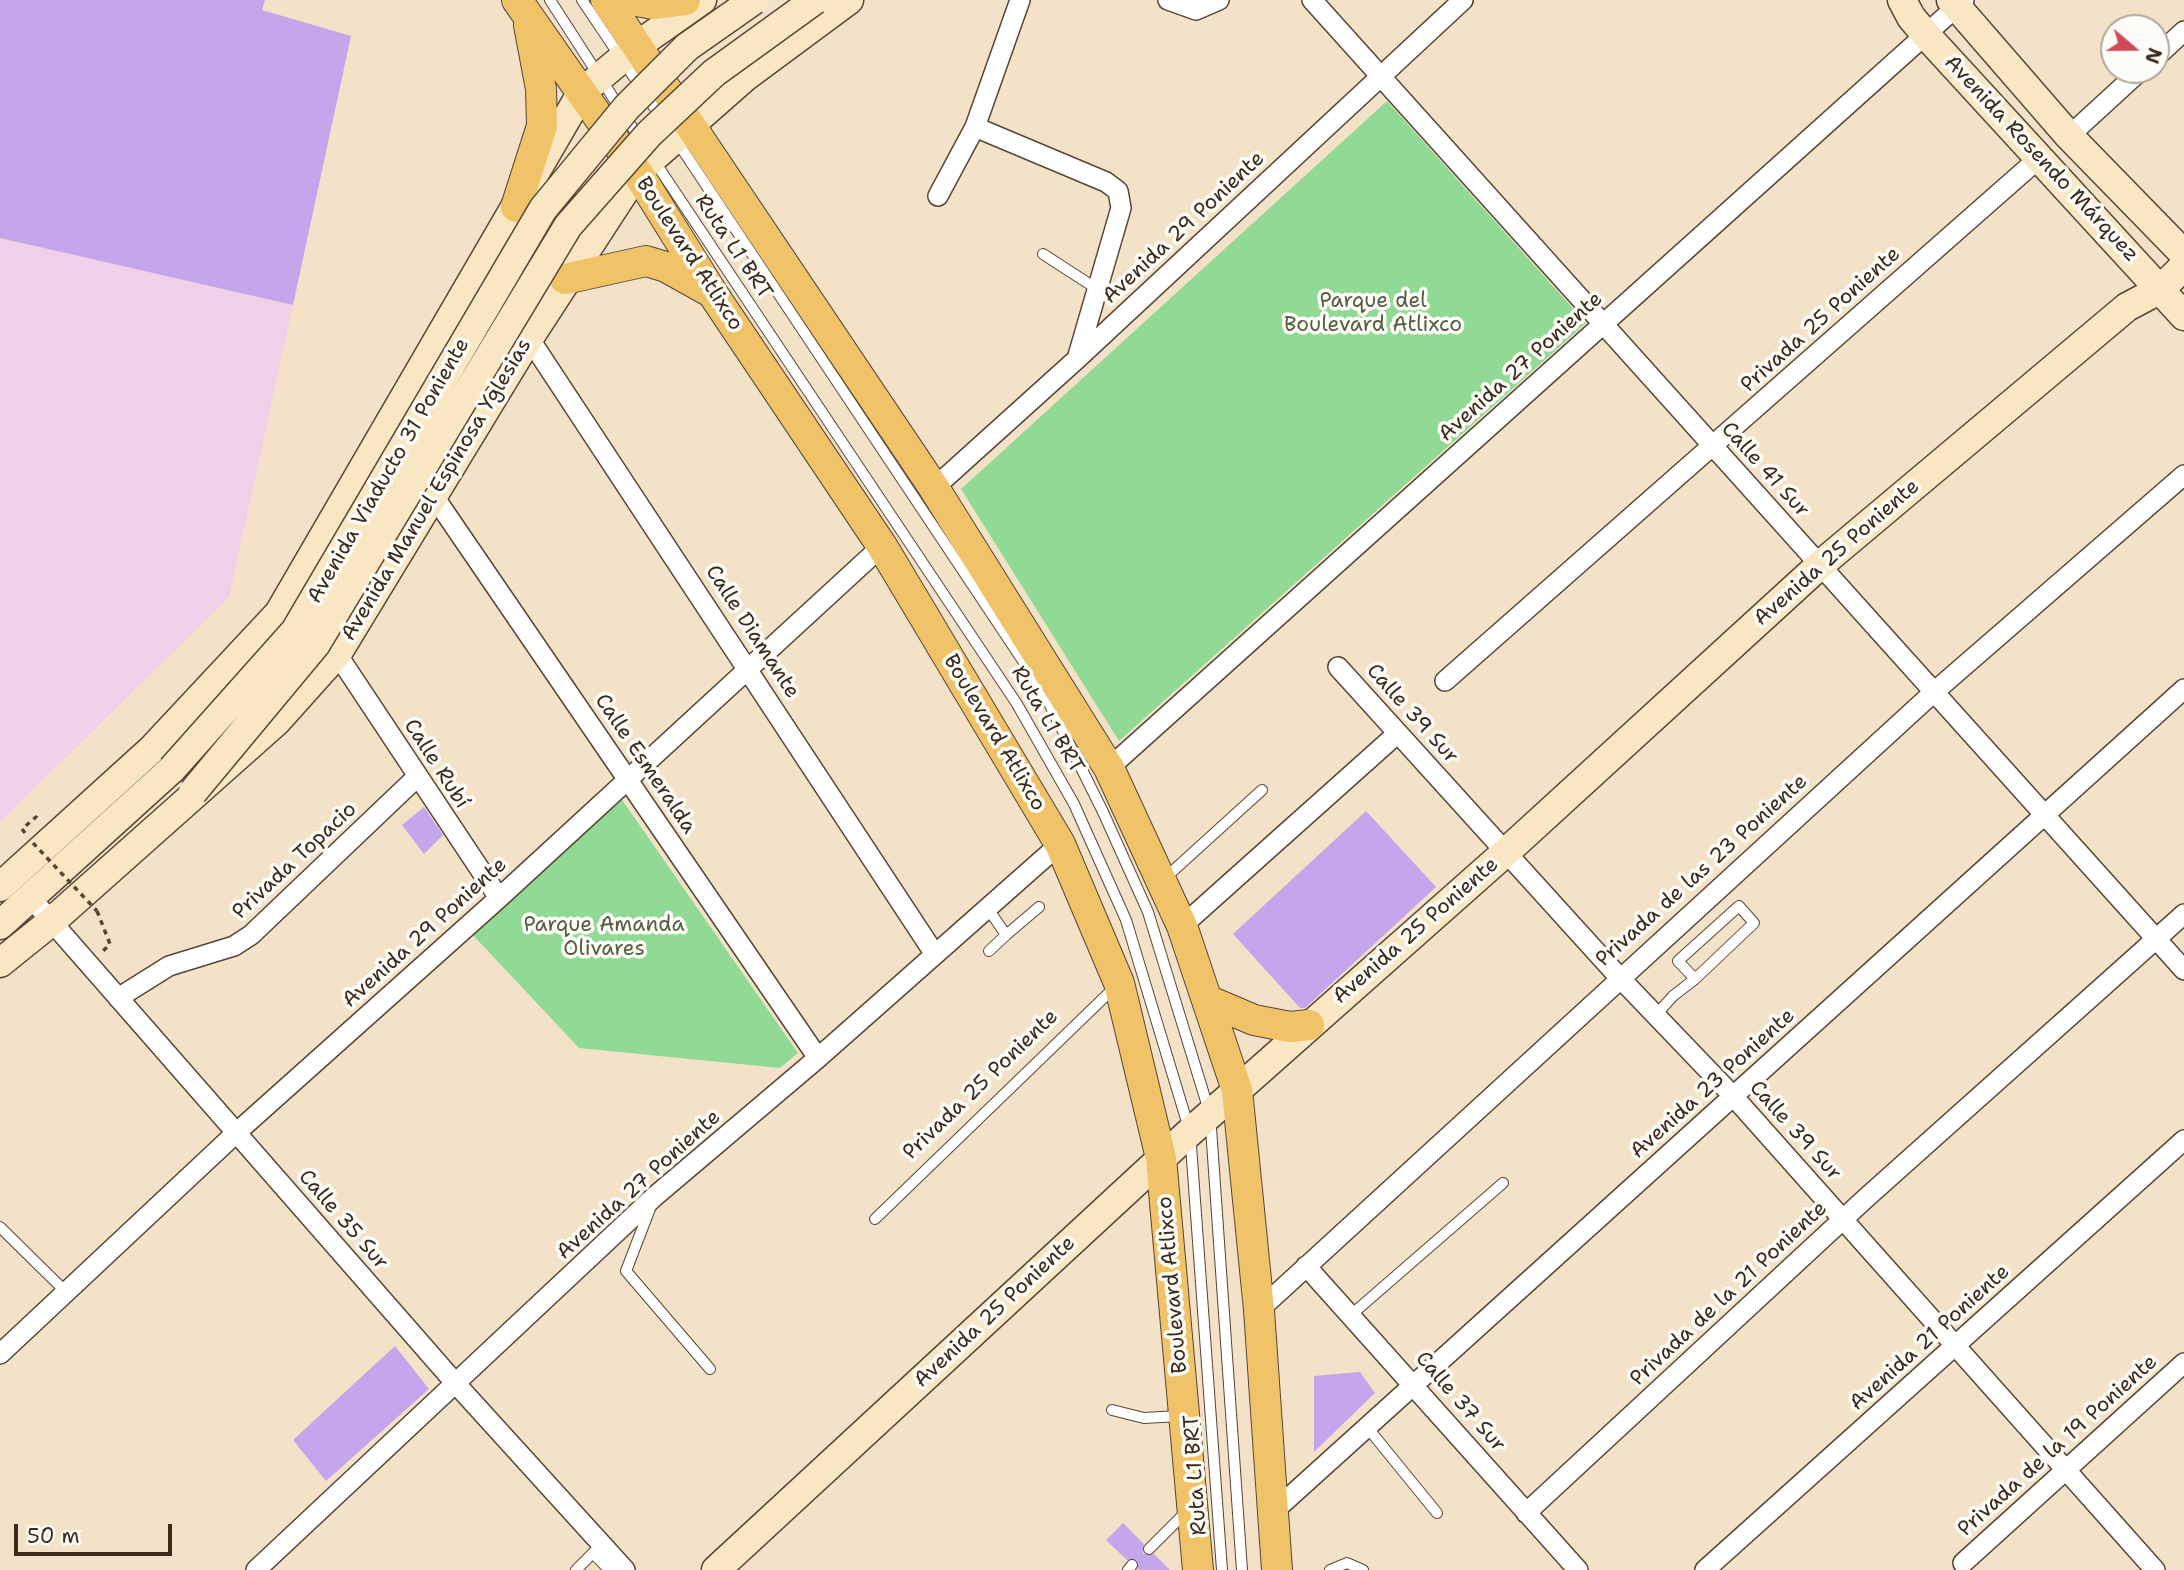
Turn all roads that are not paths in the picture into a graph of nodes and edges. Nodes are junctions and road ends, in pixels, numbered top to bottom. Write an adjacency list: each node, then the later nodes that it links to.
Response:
1 (582, 0): 20 (lane)
2 (606, 0): 20 (main road)
3 (631, 0): 4 (main road)
4 (685, 0)
5 (702, 0): 20 (main road)
6 (754, 0): 65 (main road, Avenida Viaducto 31 Poniente, bridge)
7 (815, 0): 59 (main road, Avenida Viaducto 31 Poniente, bridge)
8 (849, 0): 25 (main road, Avenida Manuel Espinosa Yglesias)
9 (1020, 0): 24 (street)
10 (1168, 0): 11 (street)
11 (1219, 0)
12 (1312, 0): 21 (street, Calle 41 Sur)
13 (1463, 0): 21 (street, Avenida 29 Poniente)
14 (1902, 0): 18 (main road, Avenida Rosendo Márquez)
15 (1957, 3): 18 (street, Avenida 27 Poniente); 26 (main road, Avenida Rosendo Márquez)
16 (531, 5): 23 (main road, Boulevard Atlixco); 30 (main road)
17 (2184, 31): 19 (street)
18 (1926, 35): 27 (main road, Avenida Rosendo Márquez); 39 (street, Avenida 27 Poniente)
19 (2170, 44)
20 (630, 52): 23 (main road); 25 (main road)
21 (1381, 74): 39 (street, Calle 41 Sur); 41 (street, Avenida 29 Poniente)
22 (2126, 84): 26 (street)
23 (591, 85): 28 (main road, Boulevard Atlixco); 30 (main road)
24 (975, 127): 29 (street); 36 (street)
25 (683, 131): 28 (main road, Avenida Manuel Espinosa Yglesias); 44 (main road); 89 (lane, Ruta L1 BRT)
26 (2069, 136): 31 (main road, Avenida Rosendo Márquez)
27 (2038, 159): 35 (main road, Avenida Rosendo Márquez); 42 (street, Privada 25 Poniente)
28 (644, 165): 34 (main road, Avenida Manuel Espinosa Yglesias); 37 (main road, Boulevard Atlixco); 89 (lane, Ruta L1 BRT)
29 (938, 196)
30 (516, 207): 33 (main road)
31 (2182, 250): 35 (main road, Avenida 25 Poniente)
32 (1043, 254): 36 (lane)
33 (474, 278): 40 (main road); 64 (main road)
34 (565, 279): 37 (main road); 40 (main road, Avenida Manuel Espinosa Yglesias)
35 (2155, 282): 38 (main road, Avenida Rosendo Márquez); 47 (main road, Avenida 25 Poniente)
36 (1097, 289): 41 (street)
37 (713, 294): 46 (main road, Boulevard Atlixco)
38 (2184, 316)
39 (1604, 324): 42 (street, Calle 41 Sur); 55 (street, Avenida 27 Poniente)
40 (529, 338): 45 (main road, Avenida Manuel Espinosa Yglesias); 50 (street, Calle Diamante)
41 (1077, 359): 44 (street, Avenida 29 Poniente)
42 (1714, 446): 47 (street, Calle 41 Sur); 51 (street, Privada 25 Poniente)
43 (2184, 475): 53 (street, Privada de las 23 Poniente)
44 (934, 488): 55 (main road)
45 (433, 495): 48 (main road, Avenida Manuel Espinosa Yglesias); 57 (street, Calle Esmeralda)
46 (882, 546): 50 (street, Avenida 29 Poniente); 61 (main road, Boulevard Atlixco)
47 (1820, 565): 53 (street, Calle 41 Sur); 62 (main road, Avenida 25 Poniente)
48 (337, 654): 56 (street, Calle Rubí); 59 (main road, Avenida Manuel Espinosa Yglesias)
49 (1338, 667): 54 (street, Calle 39 Sur)
50 (749, 668): 57 (street, Avenida 29 Poniente); 76 (street, Calle Diamante)
51 (1445, 681)
52 (2184, 689): 60 (street, Avenida 23 Poniente)
53 (1934, 692): 60 (street, Calle 41 Sur); 79 (street, Privada de las 23 Poniente)
54 (1398, 733): 62 (street, Calle 39 Sur); 72 (street)
55 (1108, 768): 63 (main road)
56 (417, 777): 66 (street, Calle Rubí); 82 (street, Privada Topacio)
57 (628, 779): 66 (street, Avenida 29 Poniente); 86 (street, Calle Esmeralda)
58 (1262, 790): 63 (lane)
59 (193, 792): 70 (main road, Avenida Manuel Espinosa Yglesias)
60 (2044, 816): 74 (street, Calle 41 Sur); 88 (street, Avenida 23 Poniente)
61 (1060, 844): 68 (street, Avenida 27 Poniente); 81 (main road, Boulevard Atlixco)
62 (1506, 852): 79 (street, Calle 39 Sur); 85 (main road, Avenida 25 Poniente)
63 (1161, 882): 72 (main road)
64 (0, 887)
65 (30, 898): 70 (street, Calle 35 Sur); 71 (main road, Avenida Viaducto 31 Poniente)
66 (499, 898): 90 (street, Avenida 29 Poniente)
67 (1039, 906): 73 (lane)
68 (987, 907): 73 (lane); 76 (street, Avenida 27 Poniente)
69 (2184, 914): 74 (street, Privada de la 21 Poniente)
70 (51, 922): 77 (main road, Avenida Manuel Espinosa Yglesias); 82 (street, Calle 35 Sur)
71 (0, 925)
72 (1182, 926): 83 (main road)
73 (1006, 935): 75 (lane)
74 (2156, 939): 78 (street, Calle 41 Sur); 95 (street, Privada de la 21 Poniente)
75 (989, 951)
76 (934, 953): 86 (street, Avenida 27 Poniente)
77 (0, 962)
78 (2184, 970)
79 (1619, 977): 84 (street, Calle 39 Sur); 98 (street, Privada de las 23 Poniente)
80 (1695, 979): 80 (lane); 84 (lane)
81 (1119, 982): 92 (main road, Boulevard Atlixco); 96 (lane, Privada 25 Poniente)
82 (118, 998): 90 (street, Calle 35 Sur)
83 (1207, 1000): 85 (main road); 87 (main road)
84 (1656, 1015): 88 (street, Calle 39 Sur)
85 (1309, 1026): 87 (main road, Avenida 25 Poniente)
86 (818, 1058): 94 (street, Avenida 27 Poniente)
87 (1237, 1090): 89 (main road, Avenida 25 Poniente); 100 (main road)
88 (1733, 1096): 95 (street, Calle 39 Sur); 106 (street, Avenida 23 Poniente)
89 (1200, 1123): 92 (main road, Avenida 25 Poniente); 125 (lane, Ruta L1 BRT); 126 (lane, Ruta L1 BRT)
90 (236, 1133): 99 (street, Avenida 29 Poniente); 107 (street, Calle 35 Sur)
91 (2184, 1140): 102 (street, Avenida 21 Poniente)
92 (1161, 1158): 109 (main road, Boulevard Atlixco); 123 (main road, Avenida 25 Poniente)
93 (1503, 1184): 101 (lane)
94 (654, 1197): 105 (lane); 107 (street, Avenida 27 Poniente)
95 (1844, 1218): 102 (street, Calle 39 Sur); 115 (street, Privada de la 21 Poniente)
96 (875, 1219)
97 (0, 1227): 99 (lane)
98 (1306, 1266): 100 (street, Privada de las 23 Poniente); 101 (street, Calle 37 Sur)
99 (66, 1292): 103 (street, Avenida 29 Poniente)
100 (1259, 1310): 113 (main road)
101 (1350, 1315): 106 (street, Calle 37 Sur)
102 (1957, 1344): 111 (street, Calle 39 Sur); 131 (street, Avenida 21 Poniente)
103 (0, 1354)
104 (2184, 1363): 111 (street, Privada de la 19 Poniente)
105 (710, 1369)
106 (1414, 1384): 110 (street, Avenida 23 Poniente); 115 (street, Calle 37 Sur)
107 (457, 1385): 116 (street, Calle 35 Sur); 119 (street, Avenida 27 Poniente)
108 (1112, 1410): 109 (lane)
109 (1184, 1416): 112 (main road, Boulevard Atlixco)
110 (1367, 1427): 113 (street, Avenida 23 Poniente); 114 (lane)
111 (2068, 1468): 118 (street, Privada de la 19 Poniente); 132 (street, Calle 39 Sur)
112 (1192, 1506): 117 (lane); 124 (main road, Boulevard Atlixco)
113 (1273, 1512): 127 (main road)
114 (1437, 1513)
115 (1526, 1513): 130 (street, Calle 37 Sur)
116 (597, 1549): 120 (lane); 121 (lane); 122 (street, Calle 35 Sur)
117 (1149, 1549)
118 (1963, 1563)
119 (256, 1570)
120 (576, 1570)
121 (609, 1570)
122 (625, 1570)
123 (716, 1570)
124 (1198, 1570)
125 (1222, 1570)
126 (1242, 1570)
127 (1277, 1570)
128 (1331, 1570): 129 (lane)
129 (1363, 1570)
130 (1578, 1570)
131 (1705, 1570)
132 (2155, 1570)

